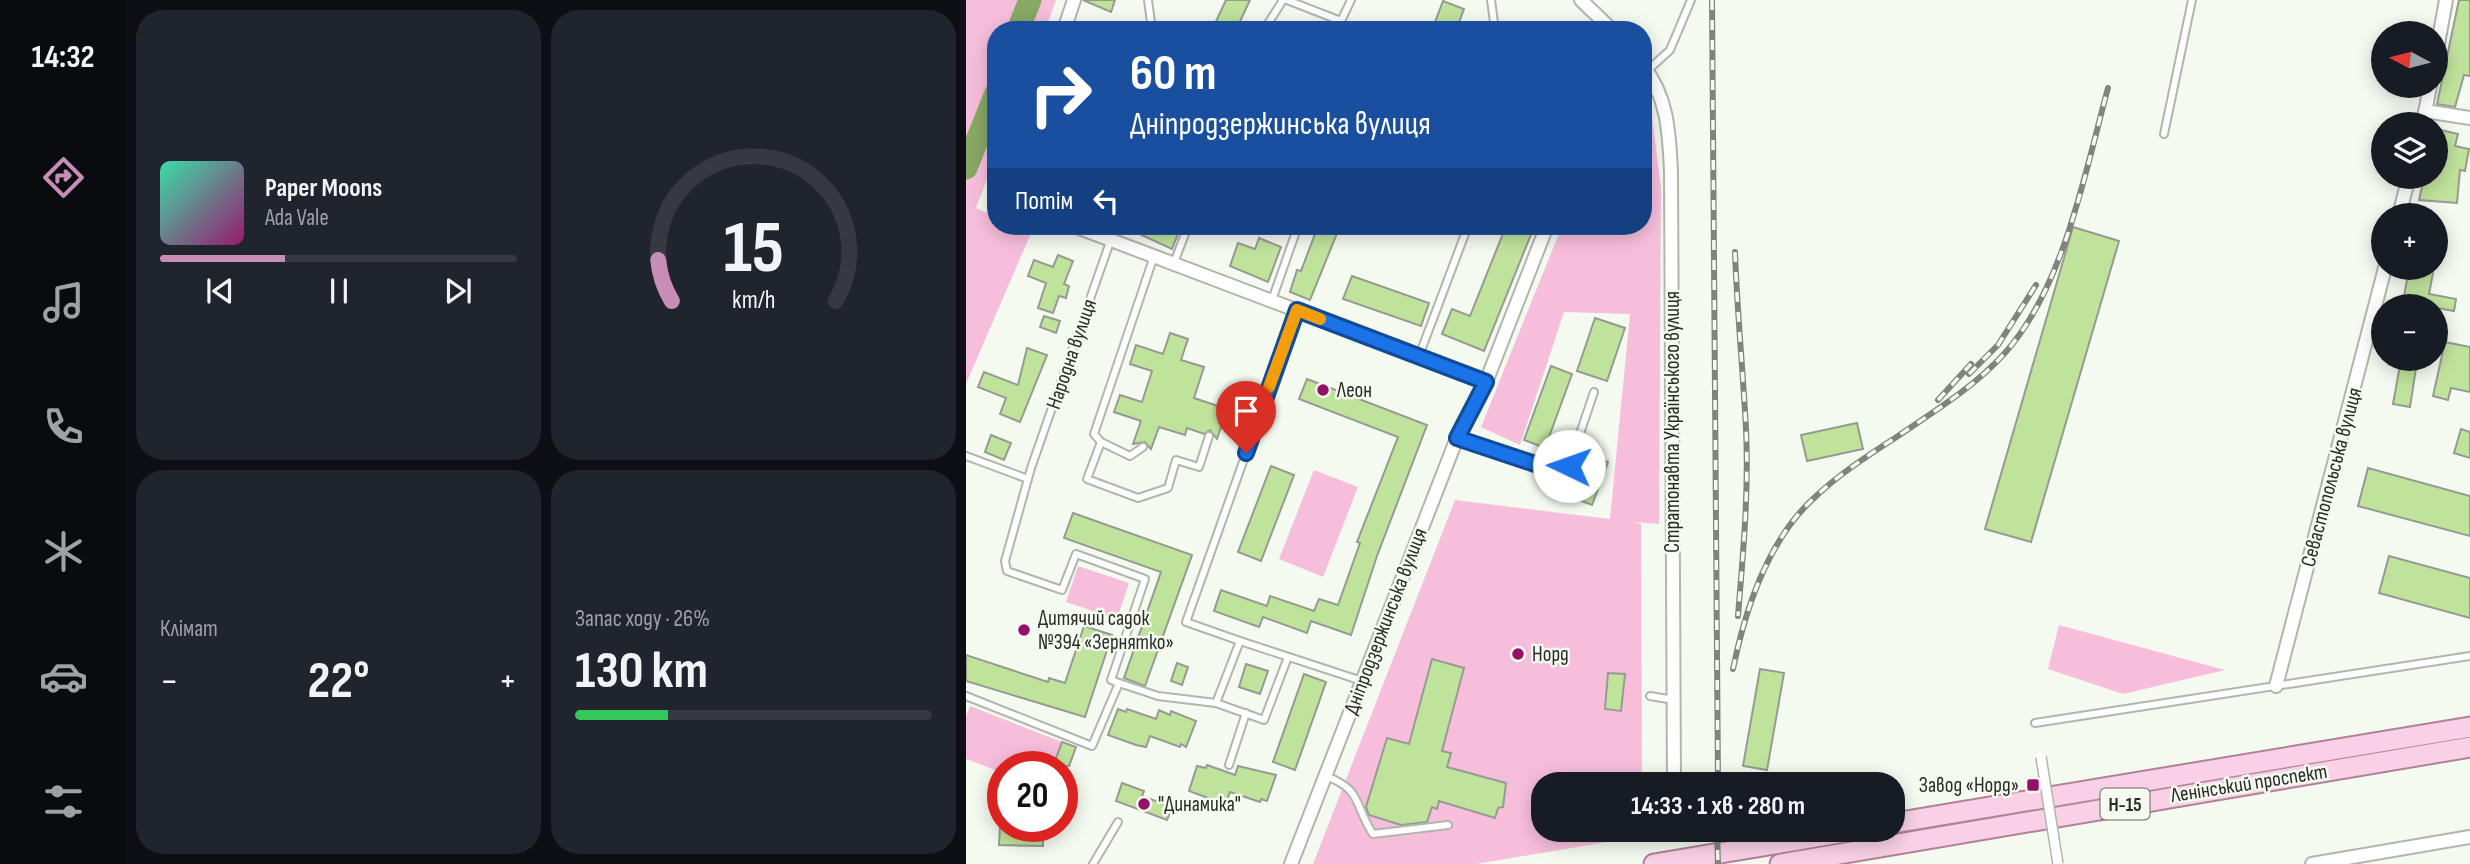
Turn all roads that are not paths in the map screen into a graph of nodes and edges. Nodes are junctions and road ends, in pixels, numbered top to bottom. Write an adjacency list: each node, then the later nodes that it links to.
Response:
1 (1074, 0): 10 (street)
2 (1148, 0): 11 (lane)
3 (1285, 0): 4 (lane); 12 (lane)
4 (1351, 0)
5 (1491, 0): 13 (lane)
6 (1581, 0): 14 (street)
7 (1691, 0): 16 (lane)
8 (2192, 0): 20 (lane)
9 (2446, 0): 15 (street)
10 (1067, 21)
11 (1151, 21)
12 (1270, 21)
13 (1494, 21)
14 (1603, 21)
15 (2442, 21)
16 (1652, 63)
17 (1652, 77): 49 (street, Стратонавта Українського вулиця)
18 (2448, 118): 19 (street)
19 (2470, 118)
20 (2164, 134)
21 (1100, 235): 26 (street)
22 (1185, 235): 28 (lane)
23 (1295, 235): 30 (lane)
24 (1465, 235): 32 (lane)
25 (1543, 235): 33 (street, Дніпродзержинська вулиця)
26 (1111, 239): 27 (street); 40 (lane, Народна вулиця)
27 (1154, 256): 28 (street); 37 (lane)
28 (1174, 264): 30 (street)
29 (2382, 280): 46 (street, Севастопольська вулиця)
30 (1272, 300): 31 (street)
31 (1297, 310): 32 (street); 41 (lane)
32 (1419, 356): 33 (street)
33 (1486, 382): 36 (street, Дніпродзержинська вулиця)
34 (1594, 392): 36 (lane)
35 (1209, 436): 37 (lane)
36 (1457, 438): 44 (street, Дніпродзержинська вулиця)
37 (1101, 442): 38 (lane)
38 (1143, 447)
39 (966, 456): 40 (lane)
40 (1028, 479): 45 (lane, Народна вулиця)
41 (1240, 641): 43 (lane); 50 (lane)
42 (2470, 656): 46 (lane)
43 (1288, 657): 44 (lane); 51 (lane)
44 (1362, 681): 58 (street, Дніпродзержинська вулиця)
45 (1119, 683): 47 (lane); 50 (lane)
46 (2276, 686): 52 (lane)
47 (966, 696)
48 (1650, 696): 49 (lane)
49 (1674, 700): 57 (street, Стратонавта Українського вулиця)
50 (1216, 703): 51 (lane)
51 (1246, 713): 56 (lane)
52 (2035, 723)
53 (2470, 727): 59 (main road, Ленінський проспект / Н-15)
54 (2470, 747): 67 (main road, Ленінський проспект / Н-15)
55 (2041, 757): 68 (street, bridge)
56 (1229, 765)
57 (1674, 772)
58 (1325, 776): 61 (lane); 65 (street, Дніпродзержинська вулиця)
59 (1905, 821)
60 (1118, 822): 64 (lane)
61 (1448, 825)
62 (2470, 837): 69 (street)
63 (1786, 842): 66 (main road)
64 (1093, 864)
65 (1291, 864)
66 (1654, 864)
67 (1780, 864)
68 (2058, 864)
69 (2312, 864)

